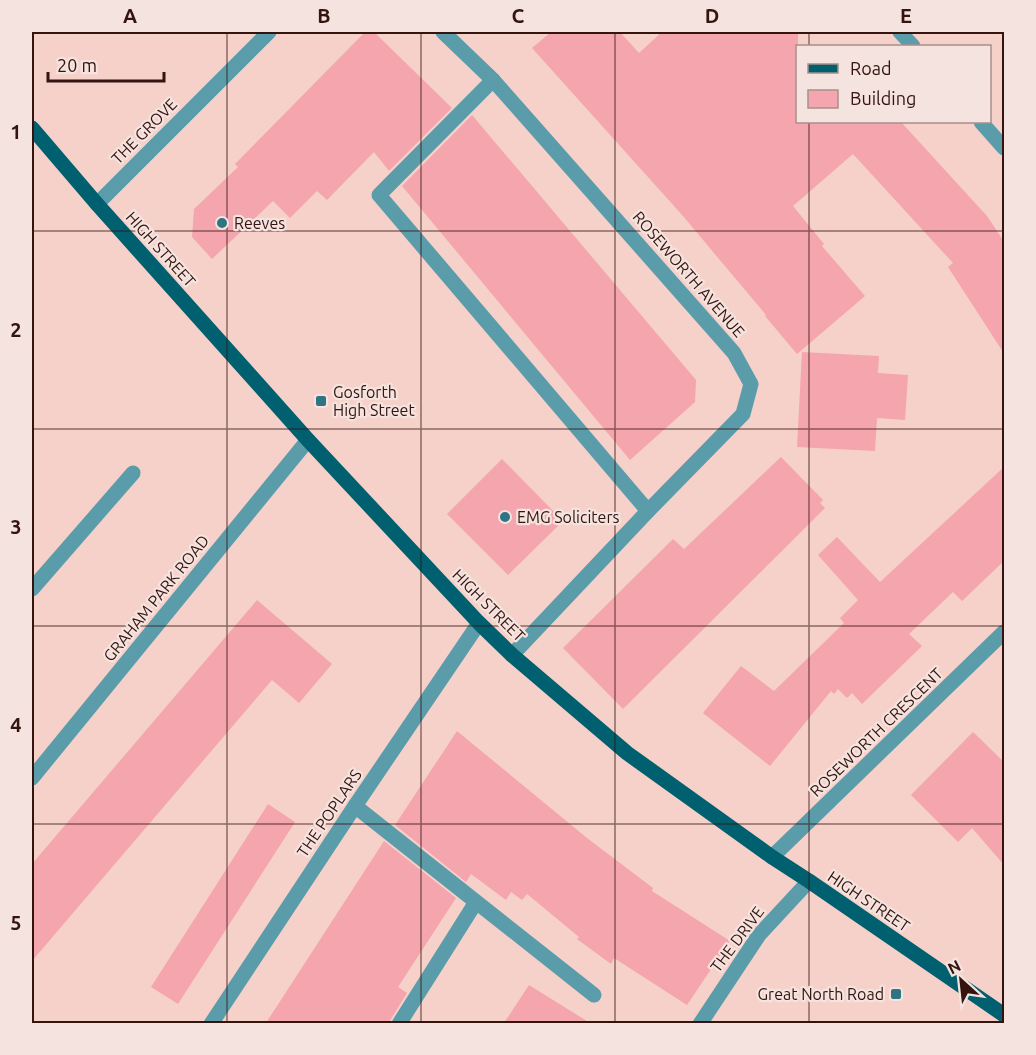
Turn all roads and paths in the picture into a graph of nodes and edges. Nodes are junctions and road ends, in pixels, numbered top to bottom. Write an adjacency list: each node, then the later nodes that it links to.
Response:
1 (268, 32): 9 (street, THE GROVE)
2 (443, 32): 5 (street, ROSEWORTH AVENUE)
3 (900, 32): 4 (street)
4 (912, 45)
5 (493, 80): 12 (street, ROSEWORTH AVENUE); 12 (street)
6 (982, 123): 8 (street)
7 (32, 128): 9 (main road, HIGH STREET)
8 (1005, 148)
9 (97, 204): 10 (main road, HIGH STREET)
10 (308, 440): 14 (main road, HIGH STREET); 17 (street, GRAHAM PARK ROAD)
11 (133, 473): 13 (street)
12 (648, 511): 16 (street, ROSEWORTH AVENUE)
13 (32, 589)
14 (479, 623): 16 (main road, HIGH STREET); 18 (street, THE POPLARS)
15 (1005, 632): 19 (street, ROSEWORTH CRESCENT)
16 (512, 655): 19 (main road, HIGH STREET)
17 (32, 778)
18 (355, 806): 21 (street); 24 (street, THE POPLARS)
19 (772, 857): 20 (main road, HIGH STREET)
20 (809, 881): 23 (main road, HIGH STREET); 26 (street, THE DRIVE)
21 (476, 902): 22 (street); 25 (street)
22 (594, 995)
23 (1005, 1015)
24 (211, 1023)
25 (399, 1023)
26 (700, 1023)

